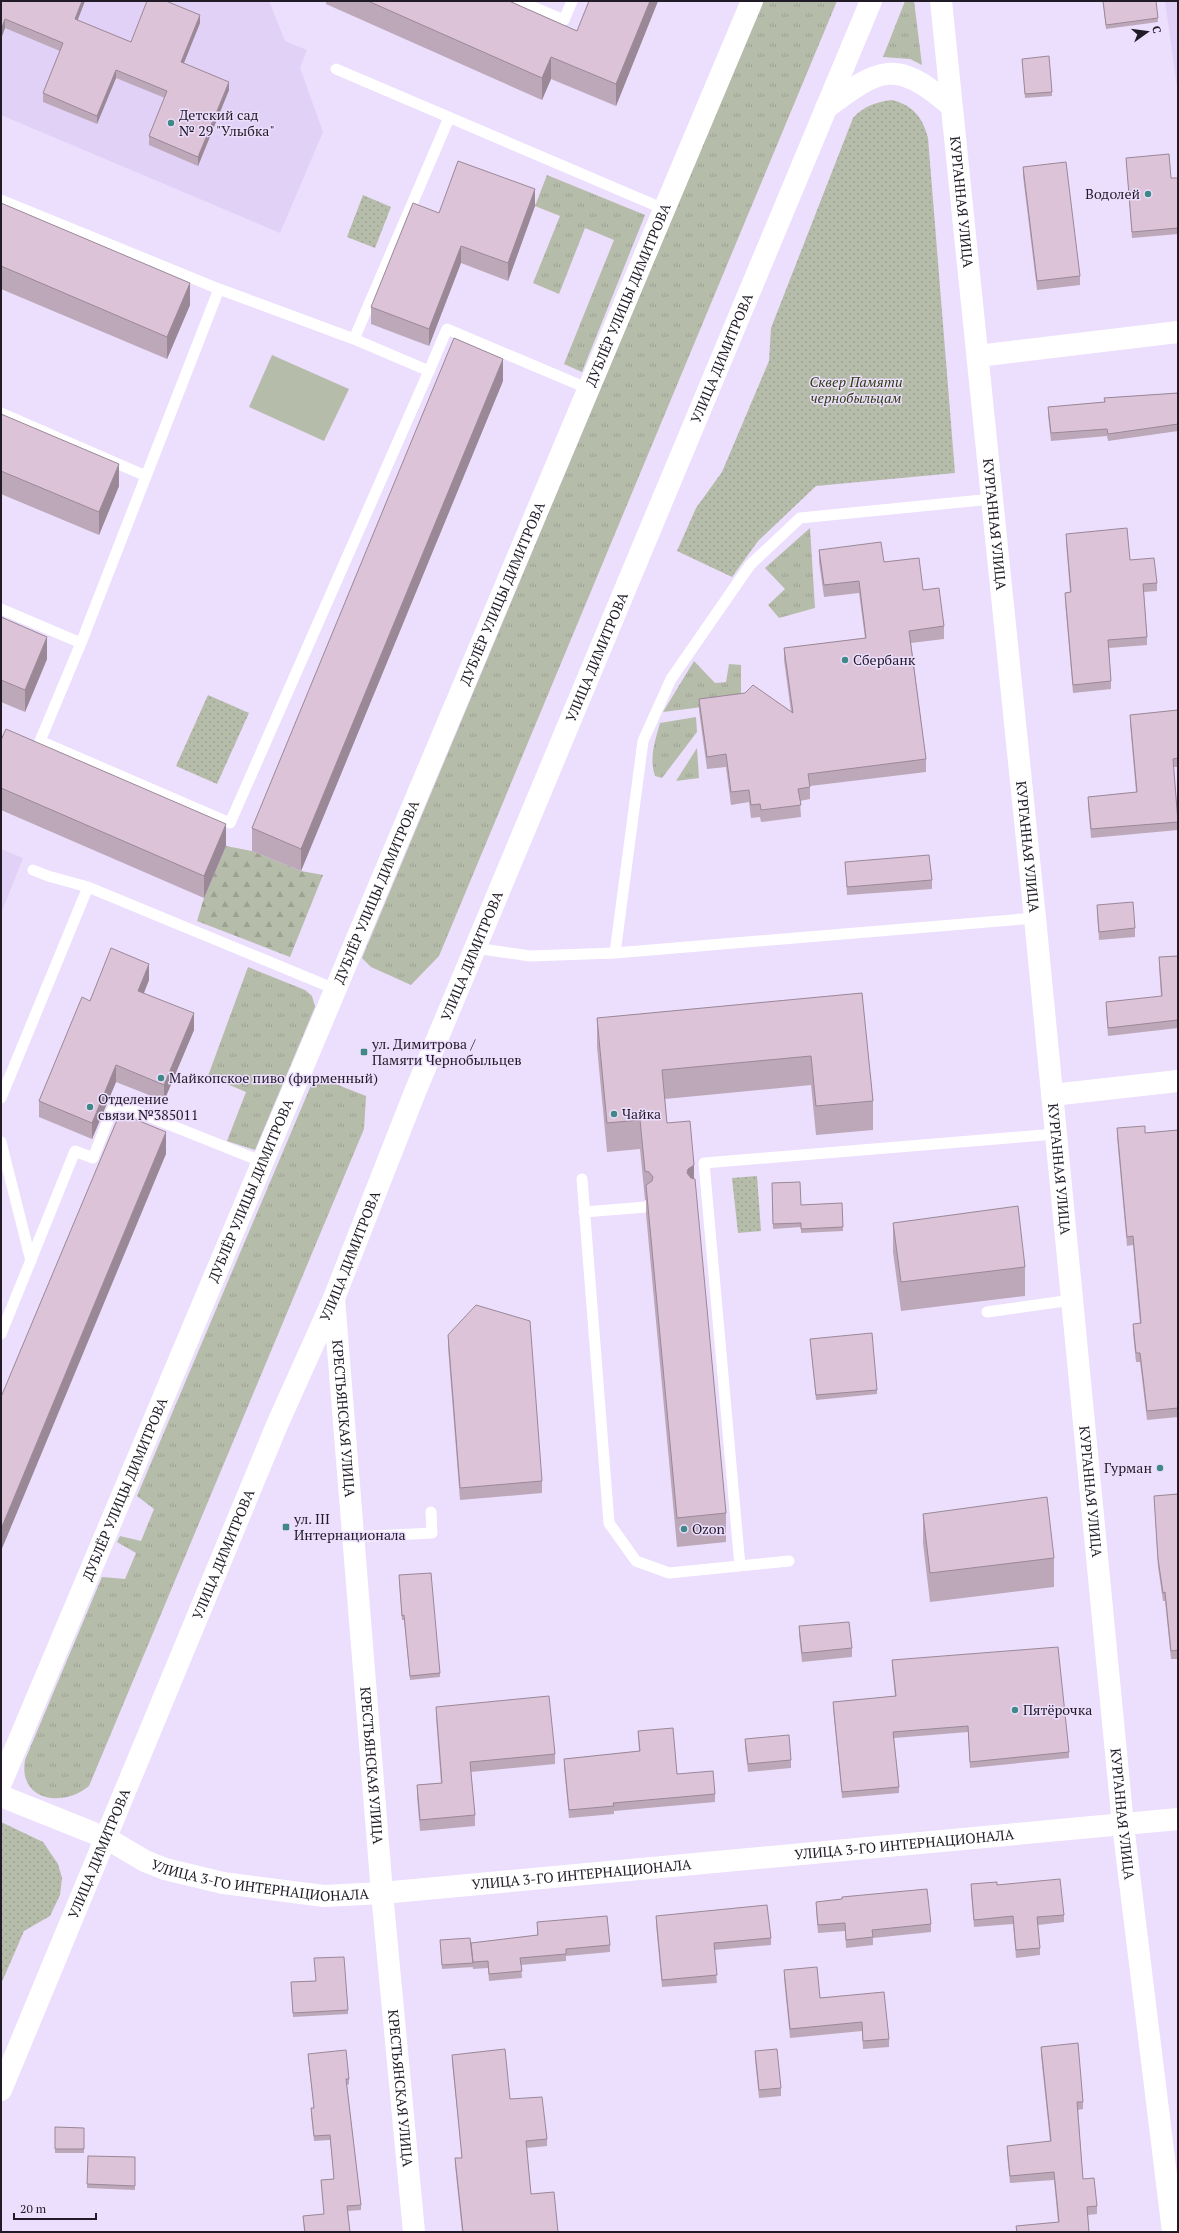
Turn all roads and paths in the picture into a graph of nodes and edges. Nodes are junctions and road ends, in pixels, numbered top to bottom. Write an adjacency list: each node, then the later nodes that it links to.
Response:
1 (519, 1): 2 (lane)
2 (572, 1)
3 (752, 1): 11 (street, ДУБЛЁР УЛИЦЫ ДИМИТРОВА)
4 (871, 1): 8 (street, УЛИЦА ДИМИТРОВА)
5 (940, 1): 7 (street, КУРГАННАЯ УЛИЦА)
6 (336, 69): 9 (lane)
7 (950, 105): 8 (street); 15 (street, КУРГАННАЯ УЛИЦА)
8 (825, 109): 26 (street, УЛИЦА ДИМИТРОВА)
9 (449, 118): 11 (lane); 14 (lane)
10 (1, 200): 12 (lane)
11 (664, 209): 17 (street, ДУБЛЁР УЛИЦЫ ДИМИТРОВА)
12 (219, 289): 14 (lane); 19 (lane)
13 (1178, 332): 15 (street)
14 (354, 339): 16 (lane)
15 (978, 356): 20 (street, КУРГАННАЯ УЛИЦА)
16 (429, 371): 17 (lane); 22 (lane)
17 (588, 389): 28 (street, ДУБЛЁР УЛИЦЫ ДИМИТРОВА)
18 (1, 413): 19 (lane)
19 (146, 476): 22 (lane)
20 (992, 499): 25 (street, КУРГАННАЯ УЛИЦА); 27 (lane)
21 (1, 609): 22 (lane)
22 (81, 643)
23 (33, 870): 24 (lane)
24 (88, 887): 28 (lane); 31 (lane)
25 (1035, 918): 27 (lane); 30 (street, КУРГАННАЯ УЛИЦА)
26 (475, 948): 27 (lane); 41 (street, УЛИЦА ДИМИТРОВА)
27 (615, 953)
28 (336, 989): 34 (street, ДУБЛЁР УЛИЦЫ ДИМИТРОВА)
29 (1178, 1081): 30 (street)
30 (1052, 1094): 32 (street, КУРГАННАЯ УЛИЦА)
31 (1, 1098)
32 (1056, 1134): 36 (lane); 42 (street, КУРГАННАЯ УЛИЦА)
33 (1, 1142): 40 (lane)
34 (263, 1162): 40 (lane); 49 (street, ДУБЛЁР УЛИЦЫ ДИМИТРОВА)
35 (582, 1179): 39 (lane)
36 (708, 1200): 37 (lane); 48 (lane)
37 (694, 1201)
38 (646, 1207): 39 (lane)
39 (584, 1212): 48 (lane)
40 (31, 1260): 44 (lane)
41 (334, 1298): 46 (street, КРЕСТЬЯНСКАЯ УЛИЦА); 53 (street, УЛИЦА ДИМИТРОВА)
42 (1072, 1300): 43 (lane); 52 (street, КУРГАННАЯ УЛИЦА)
43 (987, 1312)
44 (1, 1334)
45 (431, 1512): 46 (lane)
46 (354, 1537): 54 (street, КРЕСТЬЯНСКАЯ УЛИЦА)
47 (789, 1561): 48 (lane)
48 (740, 1566)
49 (1, 1783)
50 (1, 1796): 53 (street, УЛИЦА 3-ГО ИНТЕРНАЦИОНАЛА)
51 (1178, 1819): 52 (street, УЛИЦА 3-ГО ИНТЕРНАЦИОНАЛА)
52 (1123, 1825): 54 (street, УЛИЦА 3-ГО ИНТЕРНАЦИОНАЛА); 57 (street, КУРГАННАЯ УЛИЦА)
53 (106, 1838): 54 (street, УЛИЦА 3-ГО ИНТЕРНАЦИОНАЛА); 55 (street, УЛИЦА ДИМИТРОВА)
54 (382, 1893): 56 (street, КРЕСТЬЯНСКАЯ УЛИЦА)
55 (1, 2090)
56 (414, 2232)
57 (1173, 2232)

